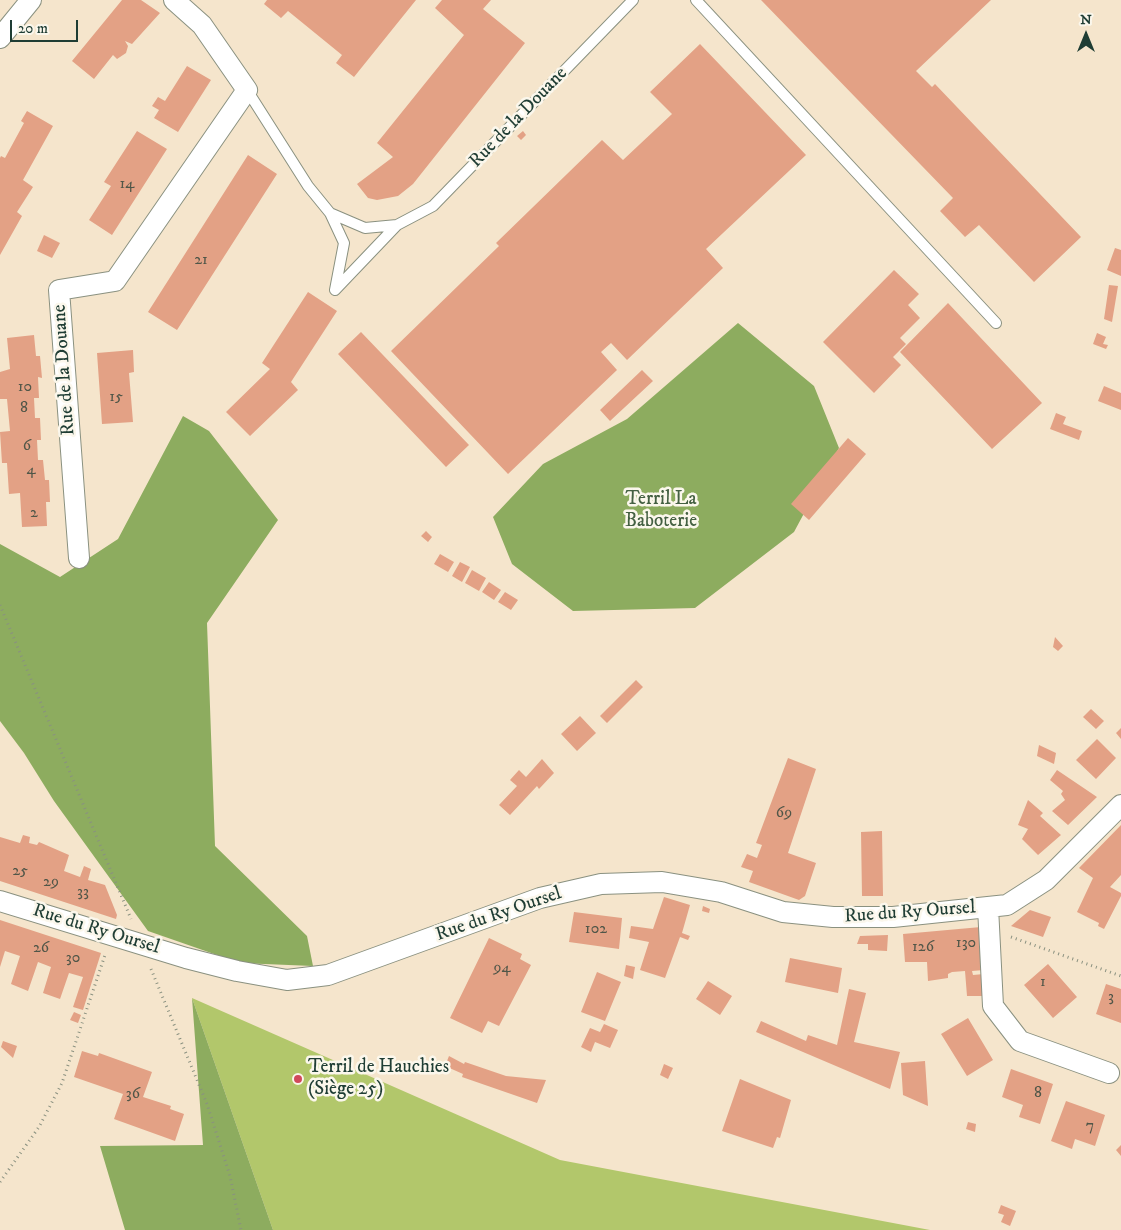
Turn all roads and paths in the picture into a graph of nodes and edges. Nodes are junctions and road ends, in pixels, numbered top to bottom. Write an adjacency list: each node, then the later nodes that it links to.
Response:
1 (31, 0): 5 (street)
2 (174, 0): 6 (street, Rue de la Douane)
3 (633, 0): 8 (lane, Rue de la Douane)
4 (696, 0): 9 (lane)
5 (0, 38)
6 (247, 90): 7 (lane, Rue de la Douane); 10 (street, Rue de la Douane)
7 (330, 213): 8 (lane, Rue de la Douane); 8 (lane, Rue de la Douane)
8 (397, 225)
9 (996, 323)
10 (79, 558)
11 (0, 605): 17 (path)
12 (1121, 805): 14 (street, Rue du Ry Oursel)
13 (0, 901): 16 (street, Rue du Ry Oursel)
14 (988, 907): 15 (street); 17 (street, Rue du Ry Oursel)
15 (989, 930): 18 (path); 19 (street)
16 (112, 935): 17 (street, Rue du Ry Oursel); 20 (path)
17 (141, 944): 21 (path)
18 (1121, 976)
19 (1109, 1074)
20 (0, 1182)
21 (241, 1230)

